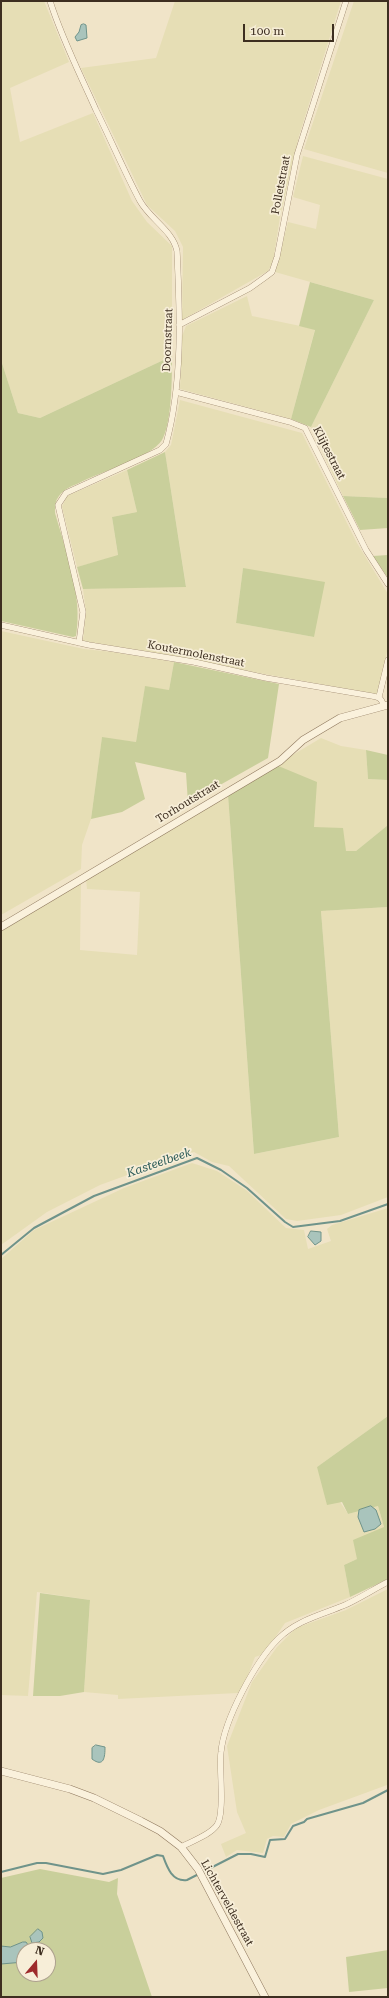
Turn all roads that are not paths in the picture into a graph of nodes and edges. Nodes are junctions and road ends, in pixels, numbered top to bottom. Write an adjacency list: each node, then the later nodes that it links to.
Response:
1 (50, 1): 3 (street, Doornstraat)
2 (346, 1): 3 (street, Polletstraat)
3 (179, 324): 4 (street, Doornstraat)
4 (176, 392): 5 (street, Klijtestraat); 7 (street, Doornstraat)
5 (388, 584)
6 (1, 625): 7 (street, Koutermolenstraat)
7 (79, 642): 9 (street, Koutermolenstraat)
8 (388, 660): 9 (street)
9 (379, 697): 10 (street)
10 (386, 705): 11 (street, Torhoutstraat)
11 (1, 927)
12 (388, 1582): 14 (street)
13 (1, 1771): 14 (street, Lichterveldestraat)
14 (181, 1847): 15 (street, Lichterveldestraat)
15 (265, 1997)

